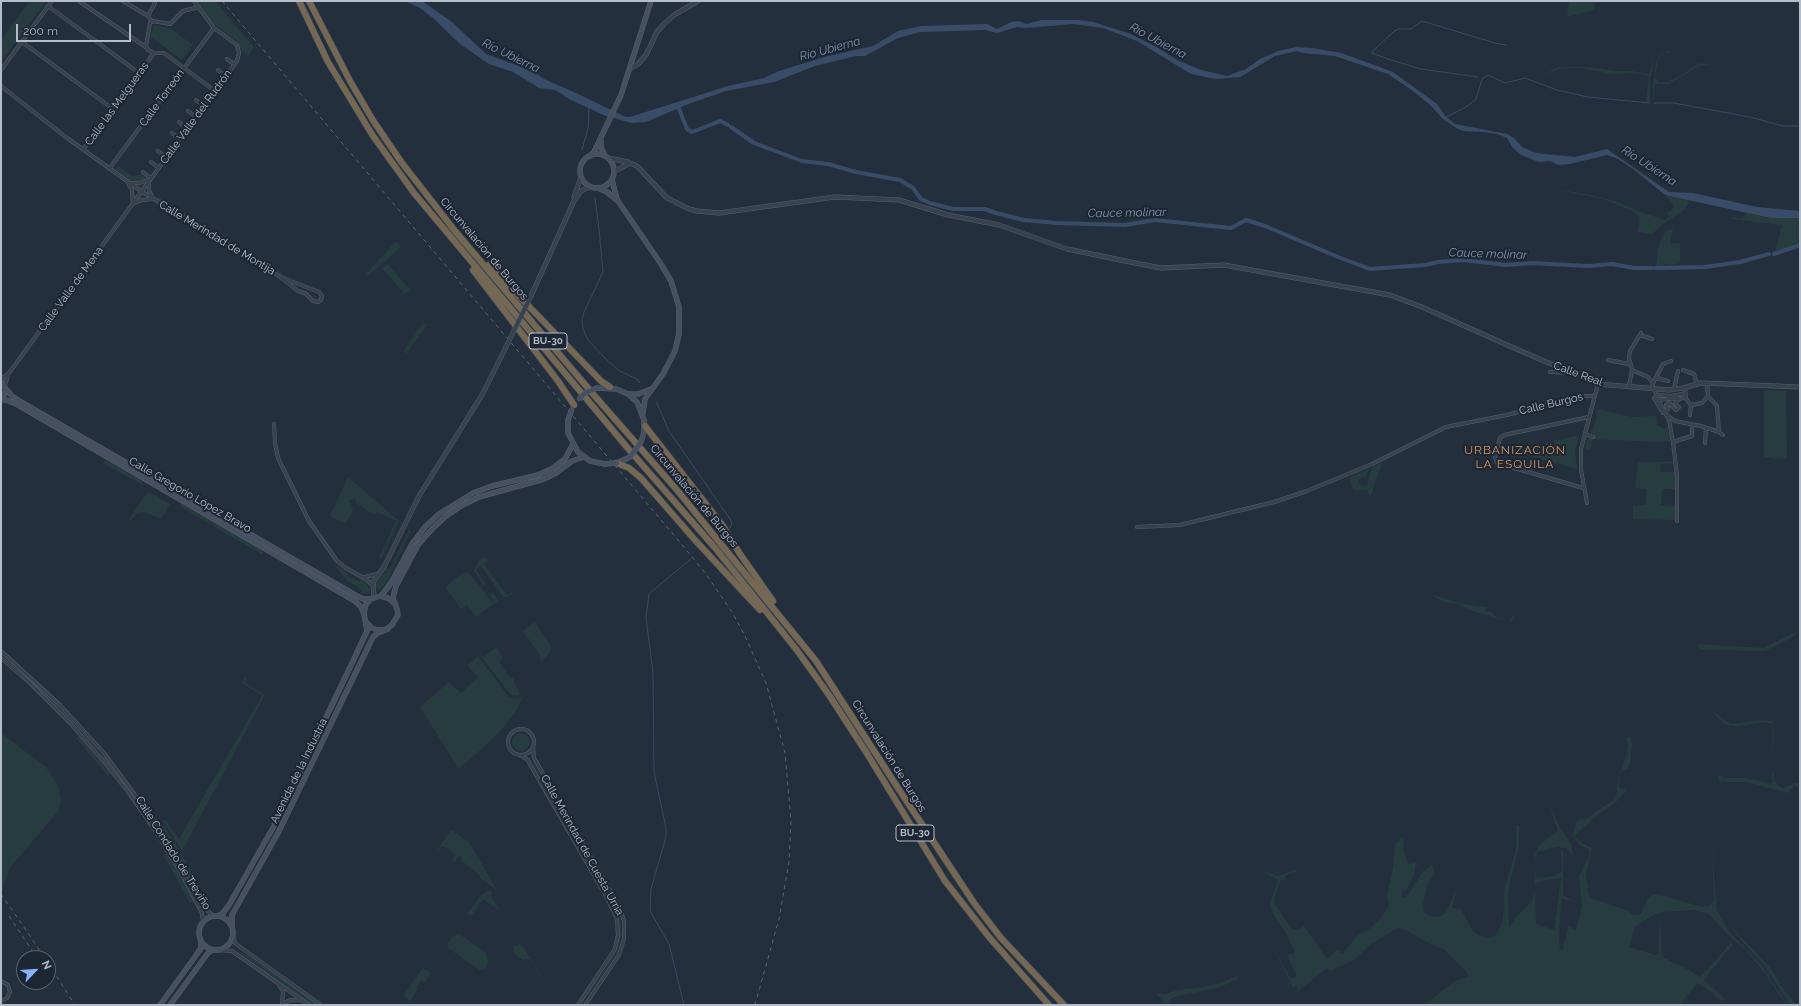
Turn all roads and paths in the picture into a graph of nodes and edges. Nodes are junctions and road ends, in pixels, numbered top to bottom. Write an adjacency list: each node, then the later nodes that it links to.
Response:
1 (52, 1): 11 (street)
2 (80, 1): 17 (street)
3 (123, 1): 10 (street)
4 (155, 1): 13 (street)
5 (194, 1): 12 (street)
6 (299, 1): 62 (highway, Circunvalación de Burgos / BU-30)
7 (309, 1): 61 (highway, Circunvalación de Burgos / BU-30)
8 (651, 1): 22 (main road)
9 (698, 1): 22 (street)
10 (130, 2): 13 (street)
11 (48, 6): 16 (street); 25 (street)
12 (199, 7): 14 (street); 15 (street)
13 (148, 16): 14 (street)
14 (152, 22): 17 (street, Calle las Melgueras)
15 (214, 28): 20 (street, Calle Valle del Rudrón); 21 (street, Calle Torreón)
16 (22, 42): 23 (street); 31 (street)
17 (147, 48): 18 (street, Calle las Melgueras)
18 (154, 53): 21 (street); 25 (street, Calle las Melgueras)
19 (227, 59): 20 (street)
20 (234, 64): 26 (street, Calle Valle del Rudrón)
21 (184, 68): 28 (street); 47 (street, Calle Torreón)
22 (630, 69): 38 (main road)
23 (1, 70)
24 (218, 70): 26 (street)
25 (139, 73): 31 (street, Calle las Melgueras)
26 (226, 76): 28 (street, Calle Valle del Rudrón)
27 (1, 86): 39 (street, Calle Merindad de Montija)
28 (215, 91): 30 (street, Calle Valle del Rudrón)
29 (196, 100): 30 (street)
30 (204, 106): 33 (street, Calle Valle del Rudrón)
31 (113, 109): 39 (street, Calle las Melgueras)
32 (188, 111): 33 (street)
33 (196, 117): 35 (street, Calle Valle del Rudrón)
34 (180, 122): 35 (street)
35 (187, 128): 37 (street, Calle Valle del Rudrón)
36 (172, 132): 37 (street)
37 (180, 138): 42 (street, Calle Valle del Rudrón)
38 (601, 139): 41 (main road); 43 (main road)
39 (82, 150): 47 (street, Calle Merindad de Montija)
40 (158, 151): 42 (street)
41 (590, 156): 43 (main road); 50 (main road)
42 (166, 157): 46 (street, Calle Valle del Rudrón)
43 (607, 157): 45 (street); 48 (main road)
44 (151, 162): 46 (street)
45 (630, 163): 48 (street); 75 (street, Calle Real)
46 (159, 168): 51 (street, Calle Valle del Rudrón)
47 (110, 169): 53 (street, Calle Merindad de Montija)
48 (615, 171): 52 (main road)
49 (143, 172): 51 (street)
50 (581, 177): 54 (main road); 58 (street)
51 (151, 179): 53 (street); 56 (street, Calle Valle del Rudrón); 57 (street)
52 (612, 180): 55 (main road); 59 (main road)
53 (128, 182): 56 (street, Calle Merindad de Montija); 60 (street)
54 (589, 187): 55 (main road); 58 (street)
55 (600, 189): 59 (main road)
56 (141, 191): 57 (street, Calle Merindad de Montija); 60 (street, Calle Valle de Mena)
57 (154, 200): 60 (street, Calle Merindad de Montija); 63 (street, Calle Merindad de Montija)
58 (574, 201): 120 (street, bridge)
59 (618, 201): 86 (main road)
60 (132, 203): 74 (street, Calle Valle de Mena)
61 (455, 231): 85 (highway); 132 (highway, Circunvalación de Burgos / BU-30)
62 (447, 232): 98 (highway); 129 (highway, Circunvalación de Burgos / BU-30)
63 (280, 277): 64 (street, Calle Merindad de Montija); 65 (street, Calle Merindad de Montija)
64 (308, 288): 65 (street); 65 (street, Calle Merindad de Montija)
65 (305, 293)
66 (1652, 339): 69 (street)
67 (1608, 360): 69 (street)
68 (1671, 362): 76 (street)
69 (1629, 364): 70 (street)
70 (1632, 370): 79 (street); 83 (street)
71 (1683, 370): 82 (street)
72 (1678, 371): 90 (street)
73 (1550, 372): 75 (street)
74 (8, 374): 77 (street, Calle Valle de Mena); 87 (street, Calle Valle de Mena)
75 (1572, 374): 81 (street, Calle Real)
76 (1656, 378): 78 (street); 79 (street)
77 (1, 380): 87 (main road, Calle Gregorio López Bravo)
78 (1668, 381)
79 (1653, 383): 88 (street)
80 (1707, 383): 82 (street, Calle Real); 84 (street, Calle Real); 94 (street)
81 (1598, 384): 83 (street, Calle Real); 92 (street)
82 (1697, 384): 89 (street, Calle Real)
83 (1629, 386): 88 (street, Calle Real)
84 (1800, 386)
85 (610, 387): 91 (main road); 98 (main road, bridge)
86 (654, 387): 91 (main road); 99 (main road)
87 (6, 388): 96 (main road); 124 (main road, Calle Gregorio López Bravo)
88 (1654, 388): 90 (street, Calle Real); 95 (street)
89 (1684, 388): 90 (street, Calle Real); 93 (street)
90 (1674, 389)
91 (628, 394): 99 (main road)
92 (1595, 396): 102 (street); 119 (street, Calle Burgos)
93 (1685, 396): 95 (street); 97 (street); 100 (street)
94 (1708, 396): 97 (street); 107 (street)
95 (1657, 398): 100 (street)
96 (1, 399): 126 (main road, Calle Gregorio López Bravo)
97 (1691, 405): 101 (street)
98 (573, 407): 113 (main road, bridge)
99 (643, 413): 105 (main road)
100 (1666, 414): 104 (street); 111 (street)
101 (1690, 415)
102 (1589, 417): 108 (street); 116 (street)
103 (274, 424): 121 (street)
104 (1692, 425): 106 (street); 111 (street)
105 (645, 426): 115 (main road, bridge); 132 (highway)
106 (1706, 428): 107 (street); 112 (street)
107 (1719, 432): 109 (street)
108 (1585, 434): 110 (street); 116 (street)
109 (1723, 435)
110 (1593, 437)
111 (1673, 442): 118 (street)
112 (1705, 442)
113 (573, 444): 114 (main road); 123 (main road)
114 (584, 458): 115 (main road, bridge); 125 (main road)
115 (617, 463): 129 (highway)
116 (1583, 488): 117 (street)
117 (1587, 503)
118 (1677, 520)
119 (1137, 527)
120 (380, 573): 121 (street); 122 (street)
121 (363, 577): 122 (street)
122 (372, 586): 124 (street)
123 (381, 596): 124 (main road); 125 (main road)
124 (373, 598): 126 (main road)
125 (394, 603): 128 (main road)
126 (364, 614): 127 (main road)
127 (365, 620): 128 (main road); 135 (main road, Avenida de la Industria)
128 (388, 629): 137 (main road, Avenida de la Industria)
129 (796, 649): 152 (highway, Circunvalación de Burgos / BU-30)
130 (1, 651): 135 (street, Calle Condado de Treviño)
131 (1, 658): 136 (street, Calle Condado de Treviño)
132 (816, 661): 153 (highway, Circunvalación de Burgos / BU-30)
133 (533, 747): 134 (street); 134 (street); 151 (street, Calle Merindad de Cuesta Urria)
134 (520, 755): 150 (street, Calle Merindad de Cuesta Urria)
135 (216, 916): 136 (main road); 137 (main road)
136 (203, 922): 139 (main road)
137 (232, 926): 138 (main road)
138 (233, 936): 140 (main road); 149 (street)
139 (201, 941): 140 (main road); 145 (main road)
140 (215, 950): 142 (street); 146 (main road)
141 (1, 981): 144 (street)
142 (276, 982): 143 (street); 147 (street)
143 (302, 1000): 147 (street); 148 (street)
144 (1, 1001)
145 (160, 1005)
146 (170, 1005)
147 (282, 1005)
148 (309, 1005)
149 (321, 1005)
150 (578, 1005)
151 (585, 1005)
152 (1049, 1005)
153 (1064, 1005)

